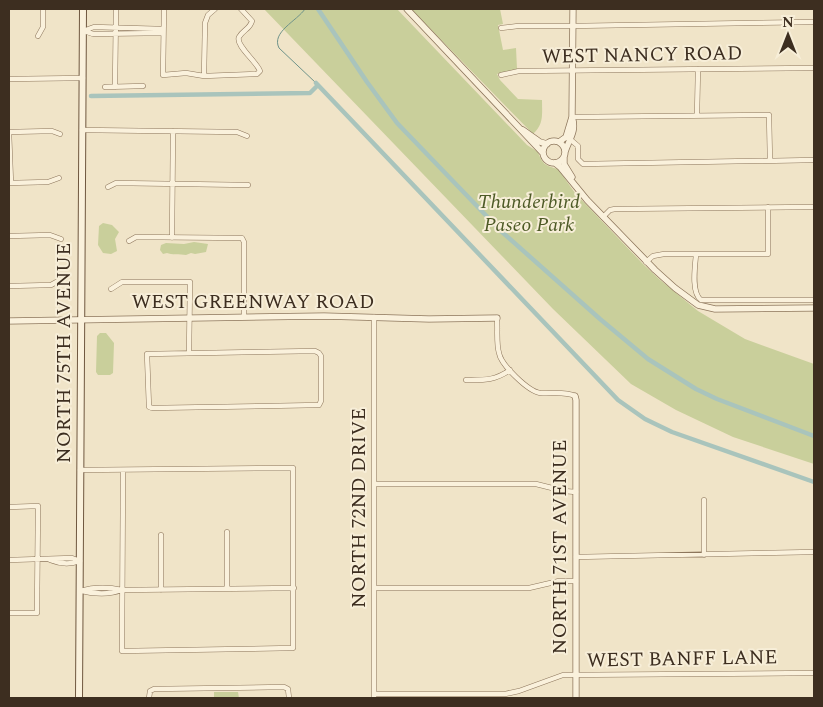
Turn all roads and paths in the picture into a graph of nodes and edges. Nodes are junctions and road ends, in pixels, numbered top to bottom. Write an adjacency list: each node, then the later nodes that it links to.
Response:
1 (43, 9): 18 (street)
2 (83, 9): 14 (main road, NORTH 75TH AVENUE)
3 (116, 9): 11 (street)
4 (164, 9): 15 (street)
5 (215, 9): 23 (street)
6 (241, 9): 23 (street)
7 (406, 9): 31 (street)
8 (573, 9): 10 (street)
9 (814, 22): 10 (street)
10 (572, 26): 13 (street); 21 (street)
11 (116, 28): 12 (street); 14 (street); 16 (street)
12 (144, 28): 15 (street); 17 (street)
13 (501, 28)
14 (83, 31): 16 (street); 24 (main road, NORTH 75TH AVENUE)
15 (163, 31): 17 (street); 23 (street)
16 (116, 34): 17 (street); 28 (street)
17 (144, 34)
18 (38, 36)
19 (814, 68): 20 (street, WEST NANCY ROAD)
20 (698, 69): 21 (street, WEST NANCY ROAD); 29 (street)
21 (573, 70): 22 (street, WEST NANCY ROAD); 30 (street)
22 (501, 75)
23 (204, 76)
24 (83, 78): 25 (street); 32 (main road, NORTH 75TH AVENUE)
25 (9, 79)
26 (143, 86): 28 (street)
27 (105, 87): 28 (street)
28 (115, 87)
29 (697, 116): 30 (street); 43 (street)
30 (572, 117): 37 (street); 38 (street)
31 (521, 129): 39 (street); 40 (street)
32 (82, 130): 33 (street); 69 (main road, NORTH 75TH AVENUE)
33 (173, 131): 36 (street); 47 (street)
34 (9, 132): 35 (street); 46 (street)
35 (60, 134)
36 (247, 136)
37 (571, 140): 41 (street); 43 (street)
38 (559, 142): 39 (street); 41 (street)
39 (546, 144): 40 (street)
40 (542, 152): 44 (street)
41 (564, 154): 44 (street); 49 (street)
42 (814, 160): 43 (street)
43 (770, 161)
44 (555, 163): 49 (street)
45 (59, 178): 46 (street)
46 (10, 183)
47 (173, 184): 48 (street); 50 (street); 56 (street)
48 (248, 185)
49 (576, 186): 53 (street)
50 (108, 187)
51 (768, 207): 52 (street); 53 (street); 58 (street)
52 (814, 207)
53 (603, 217): 59 (street)
54 (9, 236): 55 (street)
55 (61, 238)
56 (172, 238): 57 (street); 65 (street)
57 (128, 242)
58 (696, 255): 59 (street); 63 (street)
59 (646, 262): 64 (street)
60 (60, 280): 61 (street)
61 (9, 286)
62 (112, 289): 66 (street)
63 (814, 300)
64 (814, 308)
65 (244, 317): 66 (street, WEST GREENWAY ROAD); 67 (street, WEST GREENWAY ROAD)
66 (189, 318): 69 (street, WEST GREENWAY ROAD); 71 (street)
67 (374, 318): 68 (street, WEST GREENWAY ROAD); 77 (street, NORTH 72ND DRIVE)
68 (498, 318): 72 (street)
69 (80, 320): 70 (street, WEST GREENWAY ROAD); 75 (main road, NORTH 75TH AVENUE)
70 (9, 321)
71 (189, 354): 71 (street)
72 (510, 370): 73 (street); 74 (street)
73 (466, 380)
74 (575, 396): 78 (street, NORTH 71ST AVENUE)
75 (80, 470): 76 (street); 88 (main road, NORTH 75TH AVENUE)
76 (123, 470): 90 (street); 93 (street)
77 (374, 484): 78 (street); 91 (street, NORTH 72ND DRIVE)
78 (576, 492): 85 (street, NORTH 71ST AVENUE)
79 (704, 500): 84 (street)
80 (9, 507): 87 (street)
81 (228, 532): 92 (street)
82 (160, 535): 94 (street)
83 (814, 552): 84 (street)
84 (704, 555): 85 (street)
85 (576, 557): 89 (street, NORTH 71ST AVENUE)
86 (9, 560): 87 (street)
87 (38, 560): 88 (street); 96 (street)
88 (80, 561): 95 (main road, NORTH 75TH AVENUE)
89 (576, 581): 91 (street); 98 (street, NORTH 71ST AVENUE)
90 (294, 588): 92 (street); 93 (street)
91 (374, 588): 99 (street, NORTH 72ND DRIVE)
92 (227, 589): 94 (street)
93 (122, 590): 94 (street); 95 (street)
94 (161, 590)
95 (80, 591): 100 (main road, NORTH 75TH AVENUE)
96 (9, 613)
97 (814, 672): 98 (street, WEST BANFF LANE)
98 (576, 675): 99 (street, WEST BANFF LANE); 103 (street, NORTH 71ST AVENUE)
99 (374, 696)
100 (79, 698)
101 (149, 698): 102 (street)
102 (289, 698)
103 (576, 698)

